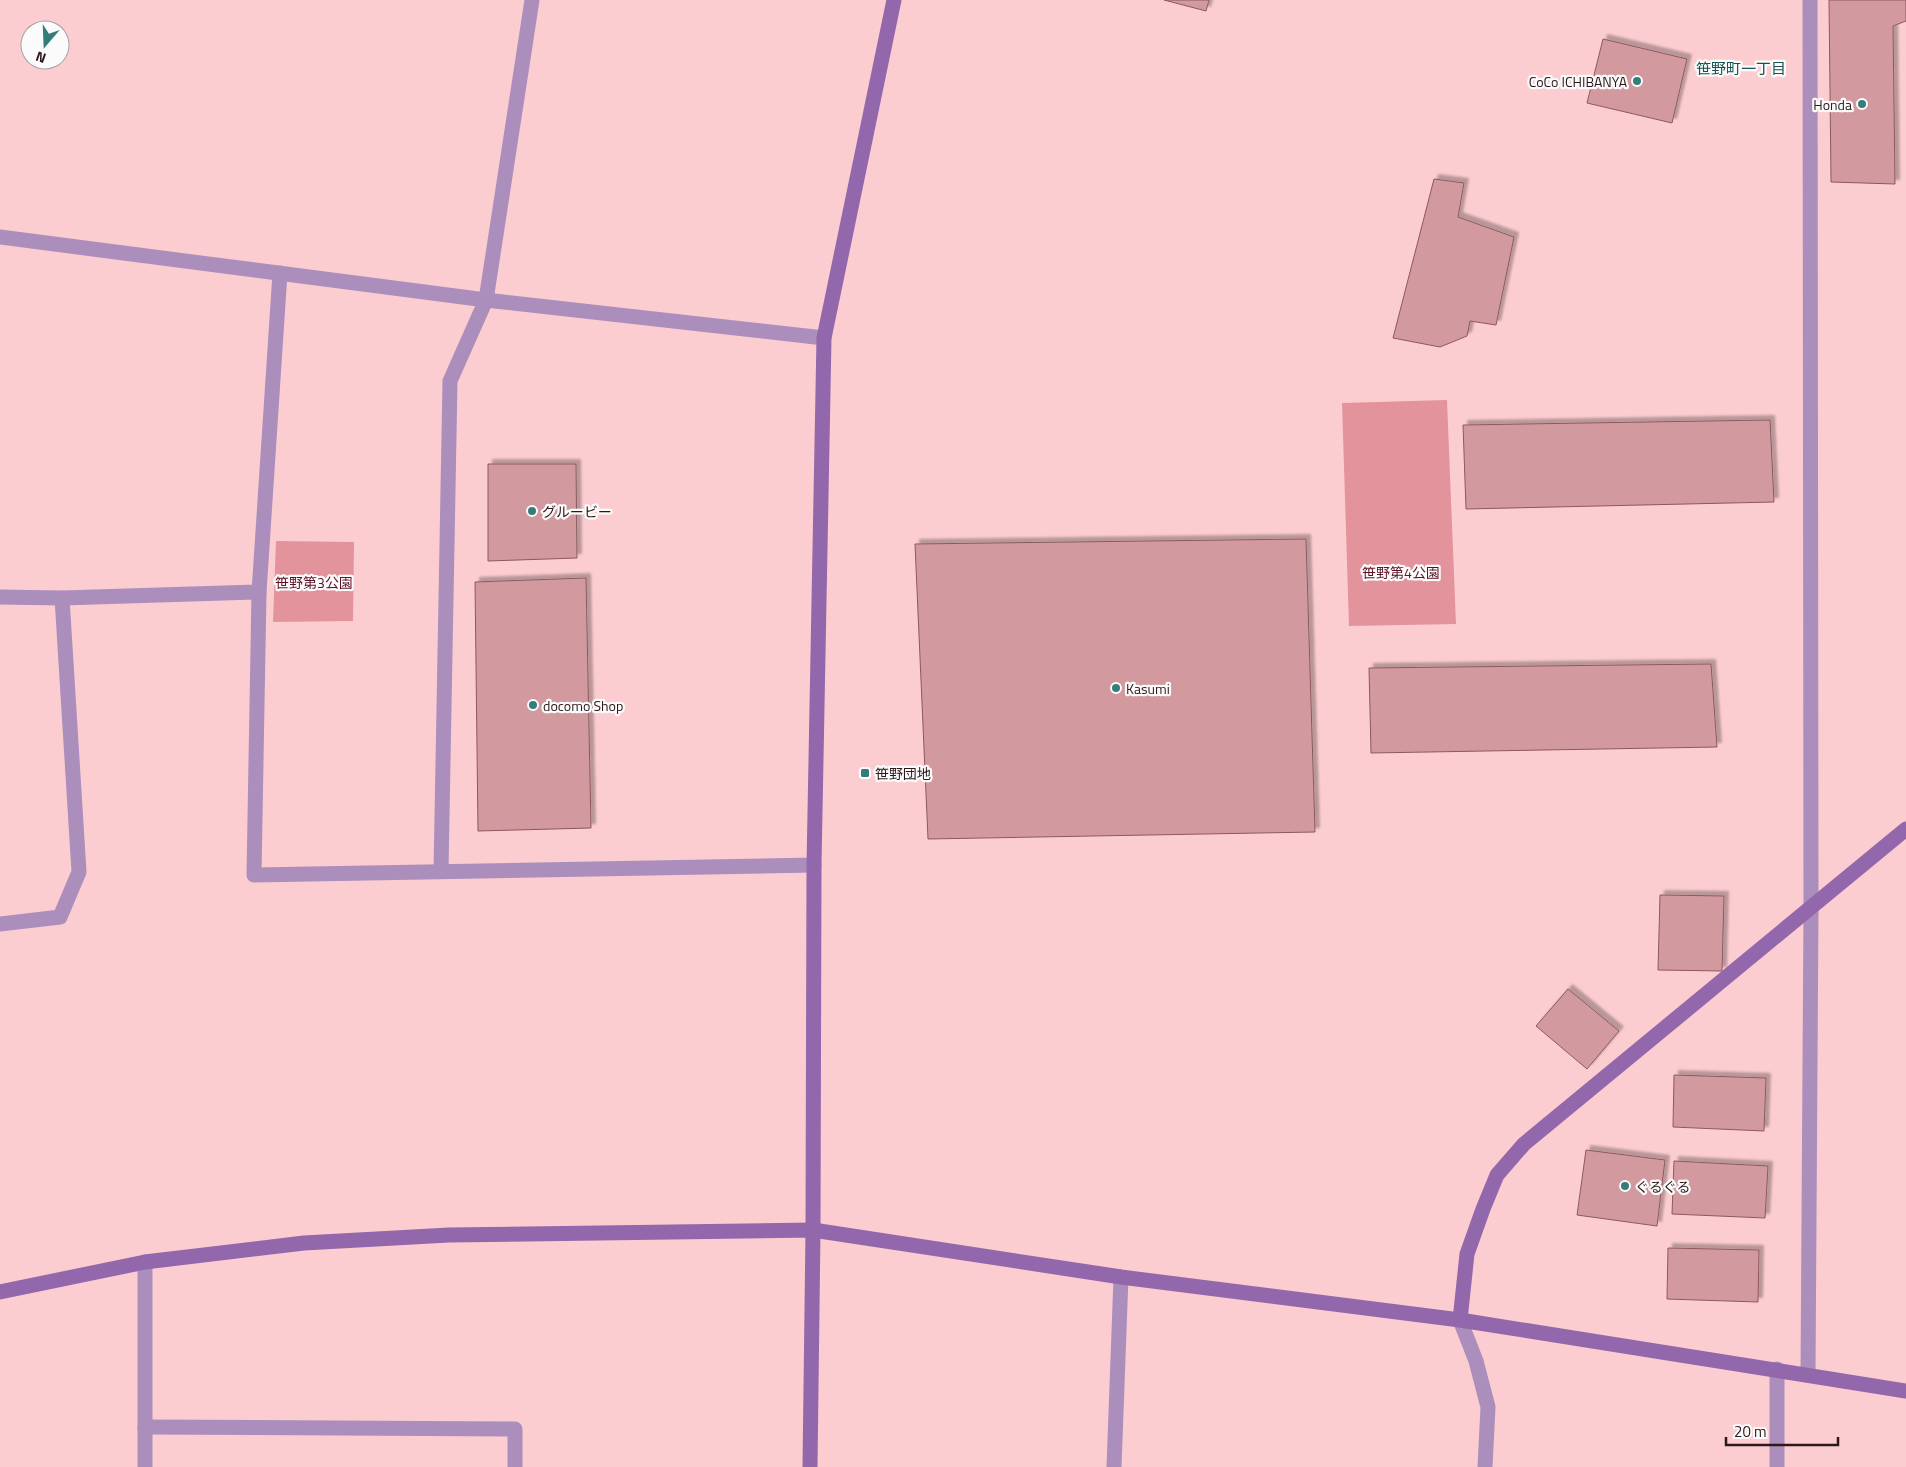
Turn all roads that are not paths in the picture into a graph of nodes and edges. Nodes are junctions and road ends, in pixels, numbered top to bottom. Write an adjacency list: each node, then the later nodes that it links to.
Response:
1 (532, 0): 6 (street)
2 (894, 0): 7 (street)
3 (1810, 0): 14 (street)
4 (0, 237): 5 (street)
5 (280, 273): 6 (street); 8 (street)
6 (486, 300): 7 (street); 13 (street)
7 (824, 338): 12 (street)
8 (259, 592): 10 (street); 13 (street)
9 (0, 597): 10 (street)
10 (62, 598): 15 (street)
11 (1906, 829): 14 (street)
12 (814, 865): 13 (street); 16 (street)
13 (441, 871)
14 (1811, 909): 20 (street); 22 (street)
15 (0, 924)
16 (813, 1230): 17 (street); 18 (street); 27 (street)
17 (145, 1262): 19 (street); 24 (street)
18 (1121, 1277): 20 (street); 28 (street)
19 (0, 1292)
20 (1460, 1320): 21 (street); 29 (street)
21 (1777, 1369): 22 (street); 30 (street)
22 (1808, 1376): 23 (street)
23 (1906, 1392)
24 (145, 1428): 25 (street); 26 (street)
25 (145, 1467)
26 (515, 1467)
27 (810, 1467)
28 (1114, 1467)
29 (1485, 1467)
30 (1776, 1467)

